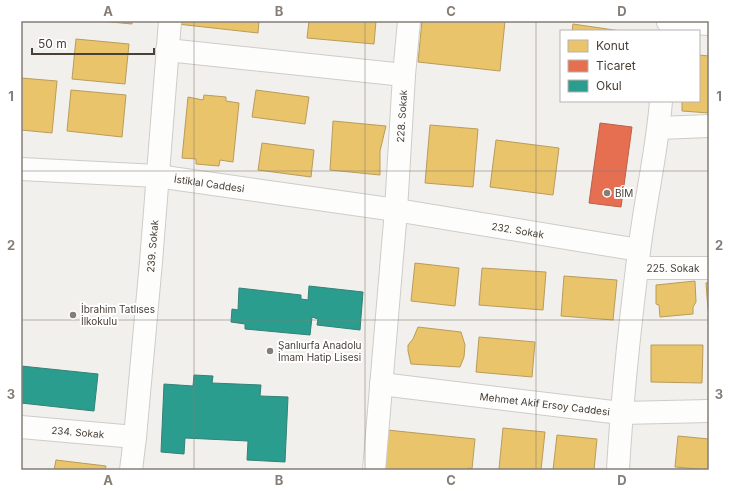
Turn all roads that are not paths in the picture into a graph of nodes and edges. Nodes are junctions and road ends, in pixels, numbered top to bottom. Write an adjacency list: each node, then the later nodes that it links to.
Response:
1 (170, 21): 5 (street, 239. Sokak)
2 (409, 21): 6 (street, 228. Sokak)
3 (709, 24): 4 (street)
4 (667, 25)
5 (167, 50): 6 (street); 11 (street, 239. Sokak)
6 (404, 75): 12 (street, 228. Sokak)
7 (661, 102): 9 (street)
8 (709, 126): 9 (street)
9 (659, 128): 13 (street)
10 (21, 169): 11 (street, İstiklal Caddesi)
11 (157, 176): 12 (street, İstiklal Caddesi); 19 (street, 239. Sokak)
12 (396, 210): 13 (street, 232. Sokak); 15 (street, 228. Sokak)
13 (638, 259): 14 (street, 225. Sokak); 17 (street)
14 (709, 268)
15 (381, 384): 17 (street, Mehmet Akif Ersoy Caddesi); 21 (street, 228. Sokak)
16 (709, 411): 17 (street, Mehmet Akif Ersoy Caddesi)
17 (621, 413): 22 (street)
18 (21, 427): 19 (street, 234. Sokak)
19 (135, 437): 20 (street, 239. Sokak)
20 (131, 470)
21 (374, 470)
22 (618, 470)

